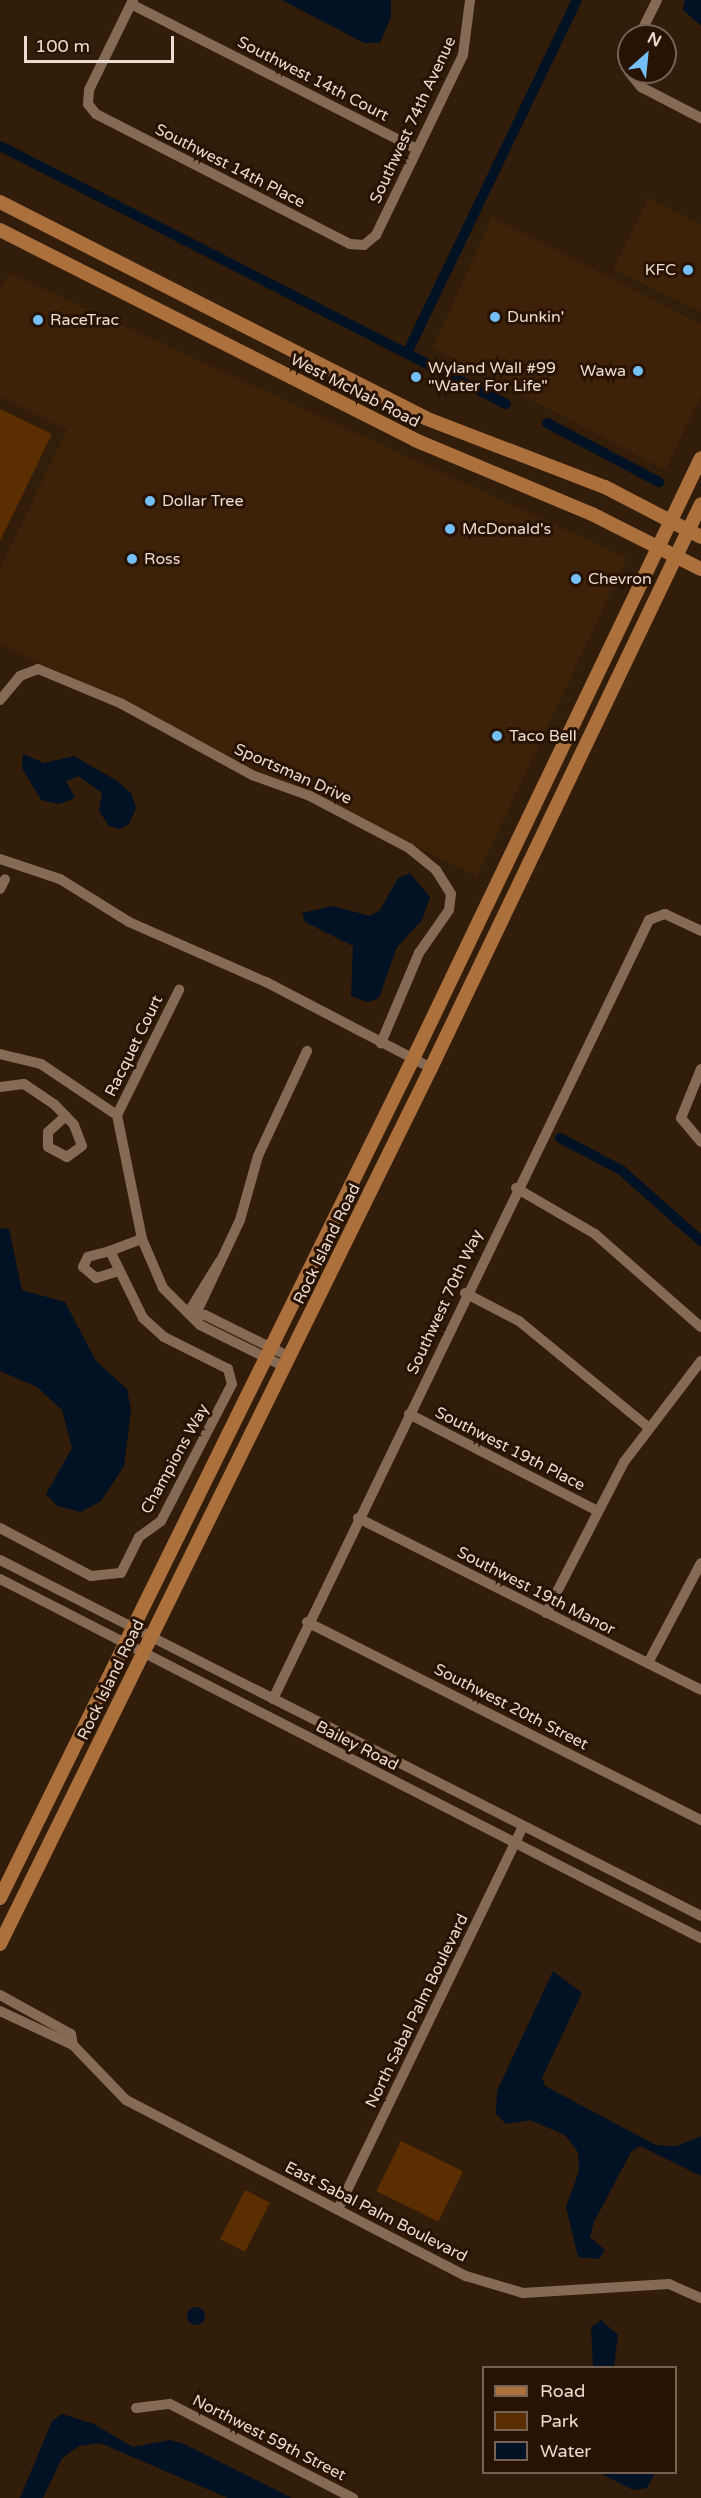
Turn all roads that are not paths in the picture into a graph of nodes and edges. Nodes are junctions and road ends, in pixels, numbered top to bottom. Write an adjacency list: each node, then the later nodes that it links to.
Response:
1 (470, 0): 7 (street, Southwest 74th Avenue)
2 (657, 0): 4 (street)
3 (132, 2): 7 (street, Southwest 14th Court); 10 (street, Southwest 14th Place)
4 (645, 24)
5 (638, 84): 6 (street)
6 (701, 118)
7 (417, 149): 10 (street, Southwest 74th Avenue)
8 (0, 202): 13 (main road, West McNab Road)
9 (0, 230): 15 (main road, West McNab Road)
10 (364, 245)
11 (701, 458): 13 (main road, Rock Island Road)
12 (701, 504): 14 (main road, Rock Island Road)
13 (670, 521): 14 (main road, West McNab Road); 15 (main road, Rock Island Road)
14 (695, 533): 16 (main road, Rock Island Road)
15 (657, 547): 16 (main road, West McNab Road); 25 (main road, Rock Island Road)
16 (676, 556): 17 (main road, West McNab Road); 26 (main road, Rock Island Road)
17 (701, 569)
18 (0, 700): 22 (street, Sportsman Drive)
19 (0, 859): 22 (street)
20 (701, 931): 32 (street, Southwest 70th Way)
21 (179, 990): 29 (street, Racquet Court)
22 (381, 1043): 25 (street)
23 (307, 1051): 37 (street)
24 (0, 1054): 29 (street)
25 (413, 1059): 26 (street); 39 (main road, Rock Island Road)
26 (431, 1068): 41 (main road, Rock Island Road)
27 (701, 1069): 31 (street)
28 (0, 1087): 30 (street)
29 (117, 1115): 33 (street)
30 (66, 1116)
31 (701, 1142)
32 (516, 1188): 36 (street, Southwest 70th Way); 38 (street)
33 (142, 1239): 34 (street); 37 (street)
34 (110, 1251): 35 (street, Champions Way); 35 (street)
35 (118, 1271): 46 (street, Champions Way)
36 (465, 1293): 42 (street, Southwest 70th Way); 43 (street)
37 (192, 1314): 39 (street)
38 (701, 1327)
39 (269, 1352): 41 (street); 52 (main road, Rock Island Road)
40 (701, 1361): 43 (street)
41 (287, 1362): 53 (main road, Rock Island Road)
42 (409, 1414): 44 (street, Southwest 19th Place); 45 (street, Southwest 70th Way)
43 (648, 1427): 44 (street)
44 (598, 1511): 50 (street)
45 (358, 1518): 50 (street, Southwest 19th Manor); 51 (street, Southwest 70th Way)
46 (0, 1528)
47 (0, 1560): 52 (street, Bailey Road)
48 (701, 1563): 56 (street)
49 (0, 1579): 54 (street, Bailey Road)
50 (546, 1613): 56 (street, Southwest 19th Manor)
51 (307, 1622): 58 (street, Southwest 70th Way); 59 (street, Southwest 20th Street)
52 (134, 1628): 53 (street, Bailey Road); 54 (main road, Rock Island Road)
53 (150, 1636): 55 (main road, Rock Island Road); 58 (street, Bailey Road)
54 (126, 1644): 55 (street, Bailey Road); 62 (main road, Rock Island Road)
55 (142, 1653): 61 (street, Bailey Road); 65 (main road, Rock Island Road)
56 (648, 1663): 57 (street, Southwest 19th Manor)
57 (701, 1690)
58 (273, 1699): 60 (street, Bailey Road)
59 (701, 1819)
60 (523, 1826): 61 (street, North Sabal Palm Boulevard); 63 (street, Bailey Road)
61 (515, 1843): 64 (street, Bailey Road); 69 (street, North Sabal Palm Boulevard)
62 (0, 1898)
63 (701, 1916)
64 (701, 1938)
65 (0, 1944)
66 (0, 1995): 68 (street, East Sabal Palm Boulevard)
67 (0, 2011): 68 (street, East Sabal Palm Boulevard)
68 (73, 2045): 69 (street, East Sabal Palm Boulevard)
69 (338, 2209): 70 (street, East Sabal Palm Boulevard)
70 (701, 2298)
71 (136, 2408): 72 (street, Northwest 59th Street)
72 (353, 2498)

